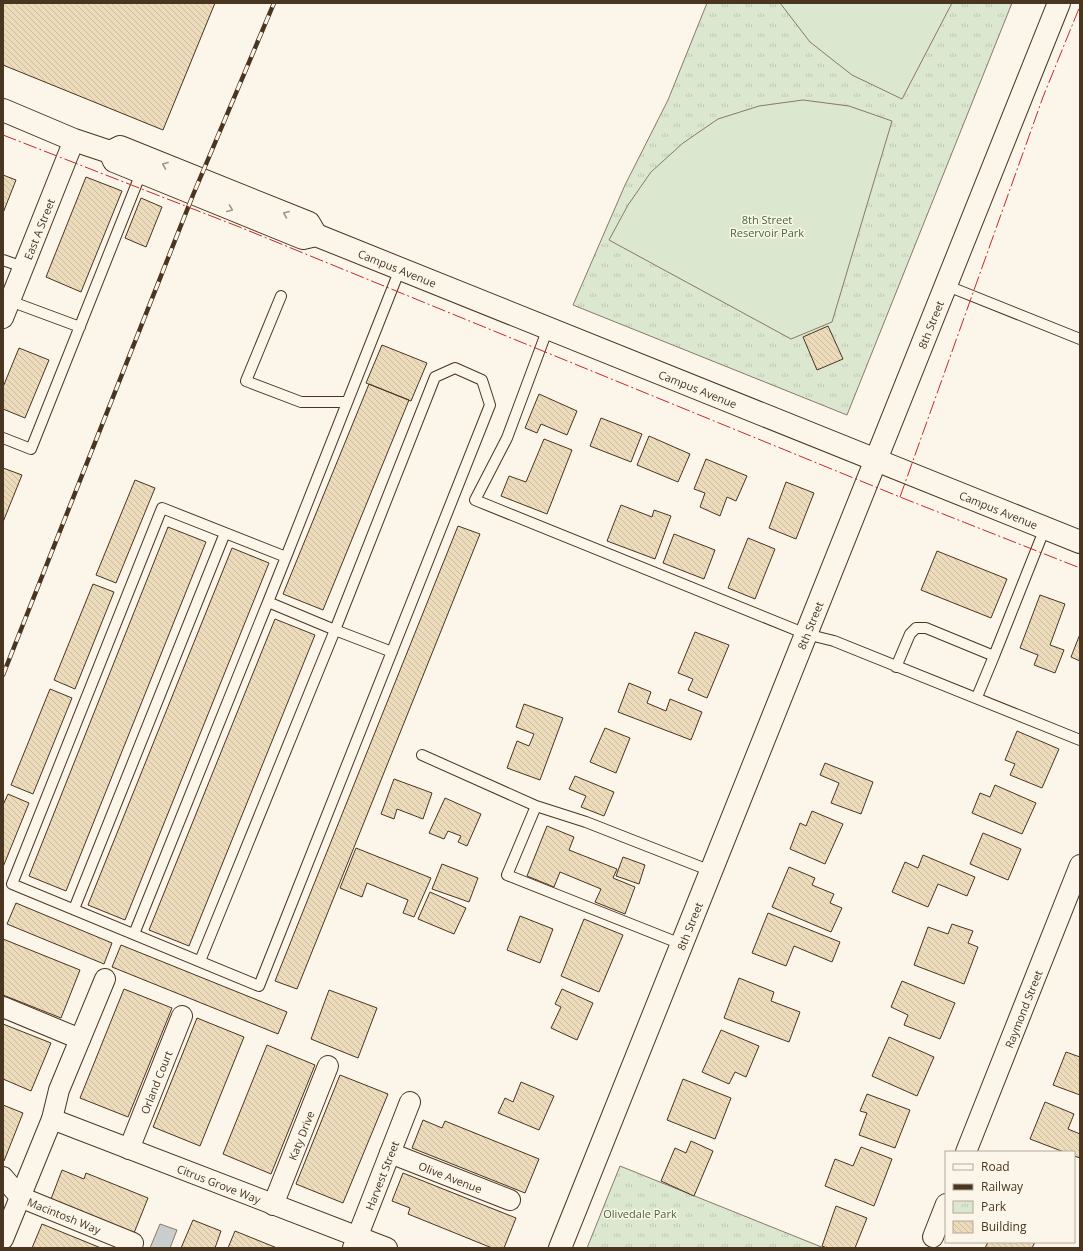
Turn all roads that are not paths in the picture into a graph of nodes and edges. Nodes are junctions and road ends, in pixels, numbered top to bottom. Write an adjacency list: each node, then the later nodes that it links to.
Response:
1 (1059, 3): 10 (street, 8th Street)
2 (3, 110): 3 (street)
3 (74, 140): 4 (street); 8 (street, East A Street)
4 (110, 152): 5 (street, Campus Avenue); 6 (street, Campus Avenue, one-way to 4)
5 (141, 173): 6 (street, Campus Avenue, one-way to 6); 13 (lane)
6 (316, 235): 9 (street, Campus Avenue)
7 (3, 260): 8 (lane)
8 (23, 267): 12 (street, East A Street)
9 (400, 269): 14 (street, Campus Avenue); 16 (lane)
10 (945, 285): 15 (lane); 18 (street, 8th Street)
11 (281, 296): 16 (lane)
12 (6, 309): 13 (lane)
13 (80, 328): 17 (lane)
14 (548, 328): 18 (street, Campus Avenue); 25 (lane)
15 (1080, 340)
16 (347, 402): 22 (lane)
17 (3, 438)
18 (875, 460): 19 (street, Campus Avenue); 25 (street, 8th Street)
19 (1045, 528): 21 (street, Campus Avenue); 27 (lane)
20 (225, 533): 22 (lane); 35 (lane); 35 (lane)
21 (1080, 542)
22 (286, 557): 23 (lane)
23 (268, 602): 24 (lane); 36 (lane)
24 (335, 630): 26 (lane); 26 (lane); 38 (lane)
25 (806, 634): 28 (lane); 34 (street, 8th Street)
26 (392, 652): 38 (lane)
27 (994, 656): 28 (lane); 29 (lane)
28 (896, 667): 29 (lane)
29 (977, 697): 30 (lane)
30 (1080, 740)
31 (422, 755): 32 (lane)
32 (536, 806): 34 (lane); 37 (lane)
33 (1080, 865): 47 (street, Raymond Street)
34 (711, 871): 37 (street, 8th Street)
35 (74, 910): 36 (lane)
36 (134, 934): 38 (lane)
37 (682, 944): 59 (street, 8th Street)
38 (200, 962)
39 (105, 979): 42 (street)
40 (3, 1007): 42 (street)
41 (182, 1016): 46 (street, Orland Court)
42 (80, 1039): 45 (street)
43 (328, 1066): 52 (street, Katy Drive)
44 (410, 1102): 48 (street, Harvest Street)
45 (52, 1119): 46 (street, Citrus Grove Way); 50 (street)
46 (129, 1149): 52 (street, Citrus Grove Way)
47 (966, 1151)
48 (390, 1153): 51 (street, Olive Avenue); 56 (street, Harvest Street)
49 (3, 1176): 50 (street, Macintosh Way)
50 (20, 1197): 55 (street); 57 (street, Macintosh Way)
51 (510, 1200)
52 (273, 1205): 56 (street, Citrus Grove Way)
53 (945, 1207): 54 (street)
54 (933, 1237)
55 (3, 1239)
56 (355, 1242): 58 (street, Citrus Grove Way)
57 (133, 1243)
58 (387, 1248)
59 (560, 1248)

